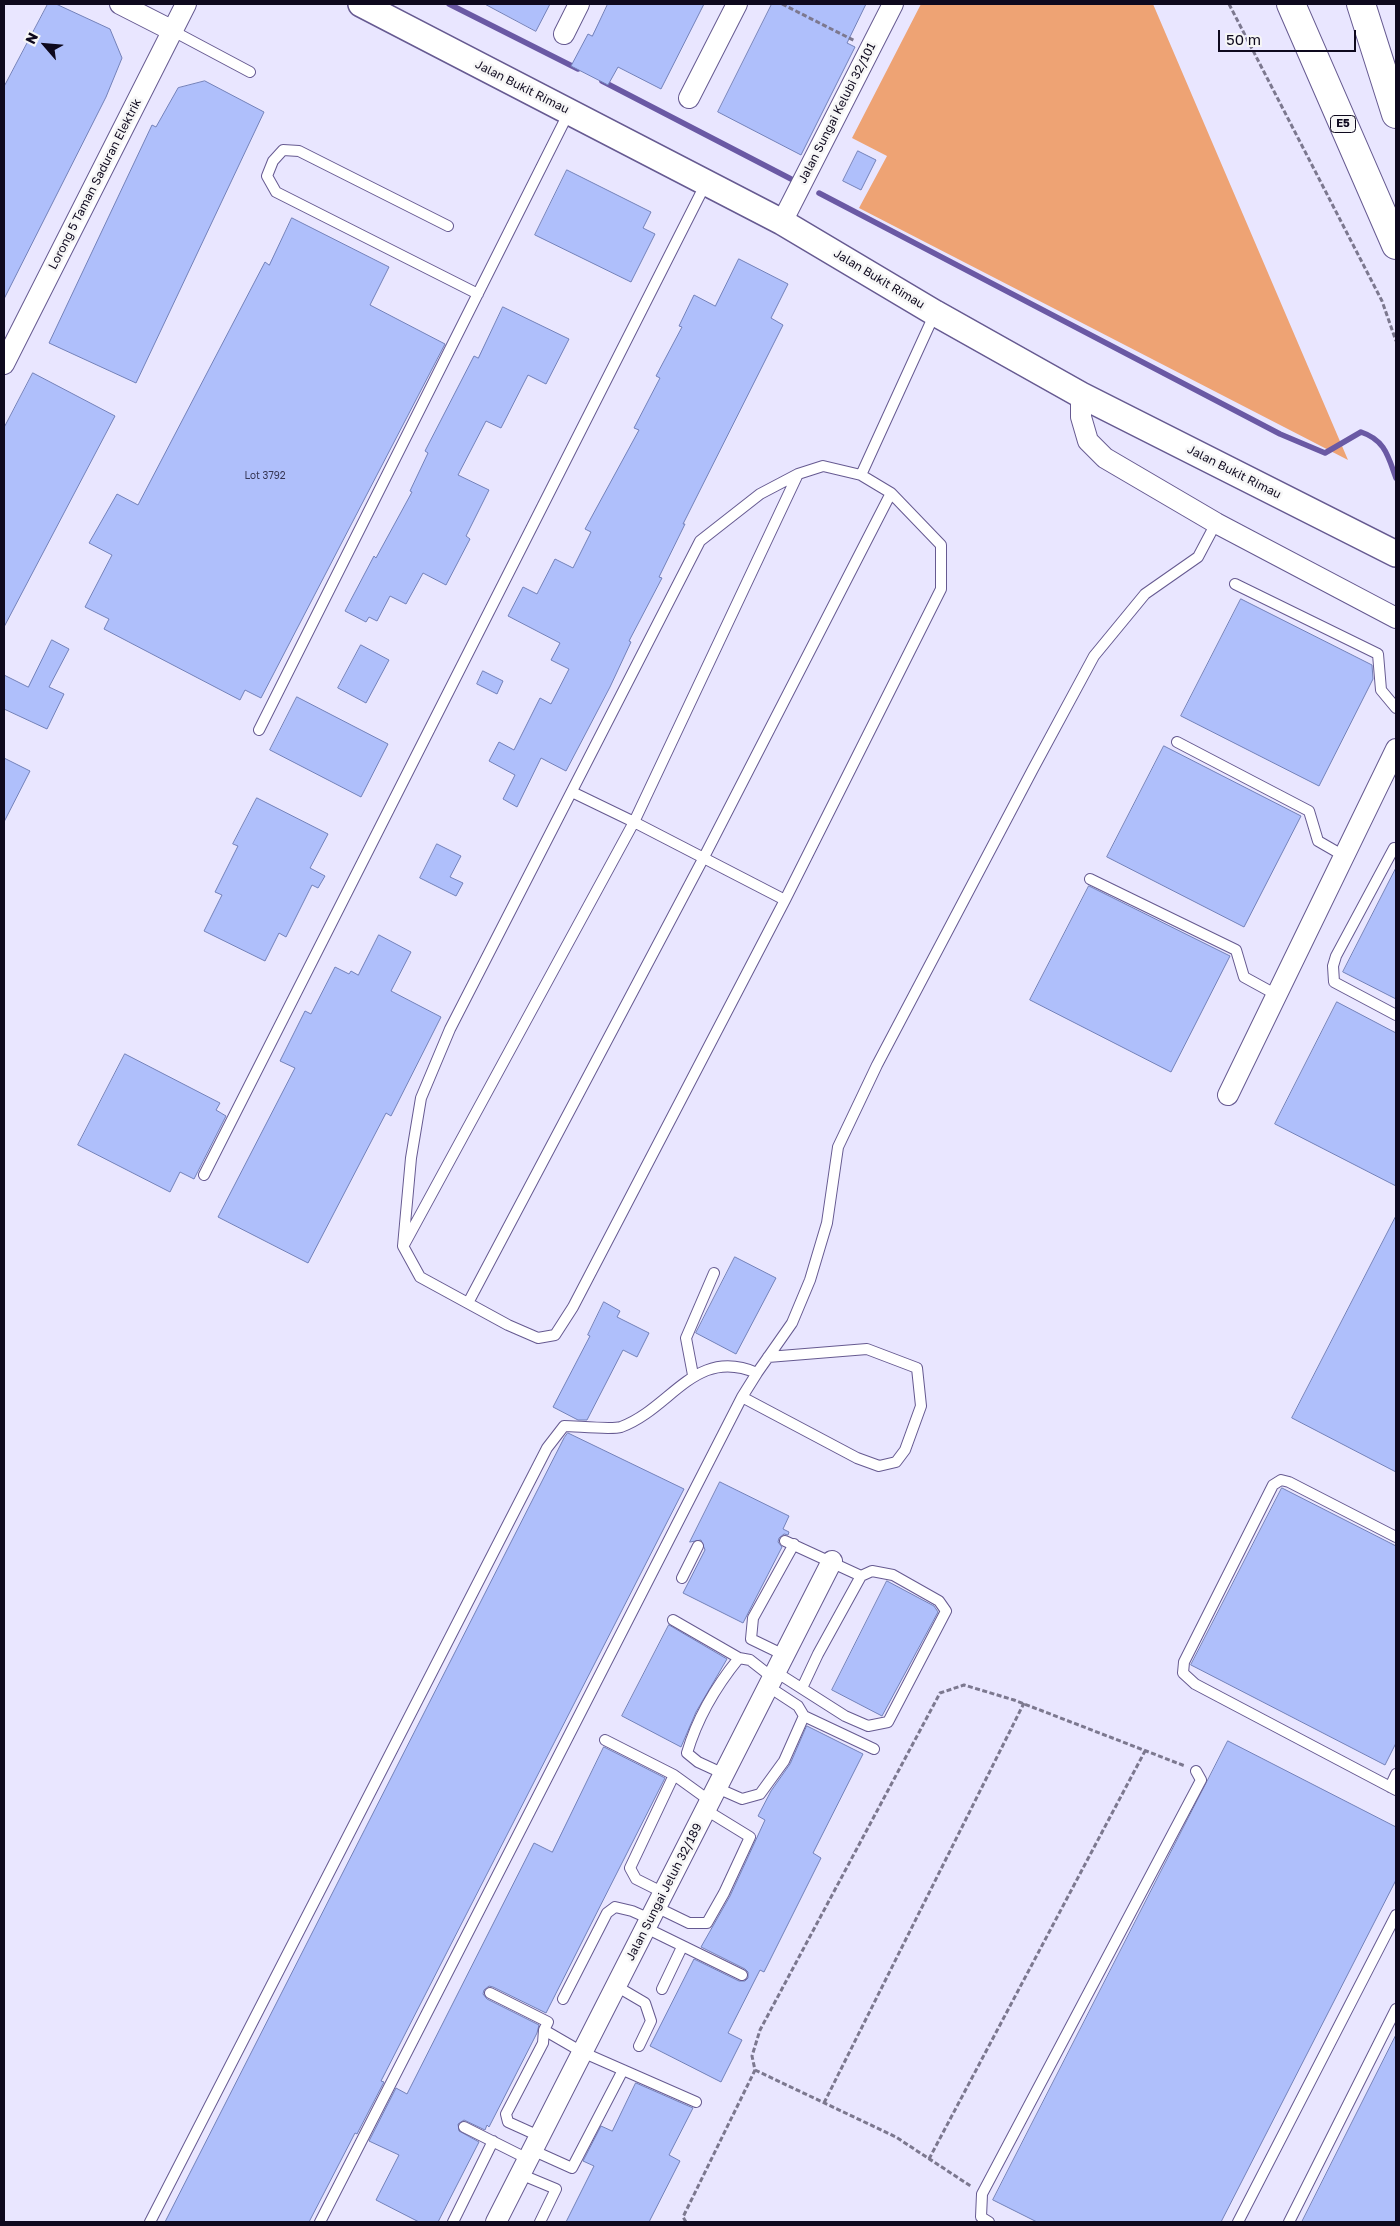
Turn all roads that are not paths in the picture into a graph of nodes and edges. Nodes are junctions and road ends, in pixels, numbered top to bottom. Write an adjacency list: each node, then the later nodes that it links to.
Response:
1 (120, 4): 9 (street)
2 (186, 4): 9 (street, Lorong 5 Taman Saduran Elektrik)
3 (361, 4): 13 (street, Jalan Bukit Rimau)
4 (579, 4): 10 (street)
5 (737, 4): 12 (street)
6 (893, 4): 16 (street, Jalan Sungai Kelubi 32/101)
7 (1290, 4): 18 (highway, E5)
8 (1360, 4): 14 (highway)
9 (173, 31): 11 (lane); 21 (street, Lorong 5 Taman Saduran Elektrik)
10 (564, 34)
11 (250, 72)
12 (689, 98)
13 (569, 112): 15 (street, Jalan Bukit Rimau); 19 (lane)
14 (1396, 114)
15 (706, 183): 16 (street, Jalan Bukit Rimau); 44 (lane)
16 (782, 222): 20 (street, Jalan Bukit Rimau)
17 (448, 226): 19 (lane)
18 (1396, 245)
19 (478, 294): 31 (lane)
20 (935, 312): 22 (street, Jalan Bukit Rimau); 24 (lane)
21 (4, 364)
22 (1081, 395): 26 (street); 27 (street, Jalan Bukit Rimau)
23 (798, 474): 24 (lane); 34 (lane); 35 (lane)
24 (861, 475): 25 (lane)
25 (891, 493): 38 (lane); 40 (lane)
26 (1216, 523): 29 (street); 48 (lane)
27 (1396, 554)
28 (1235, 584): 30 (lane)
29 (1396, 618)
30 (1396, 708)
31 (260, 730)
32 (1177, 742): 37 (lane)
33 (1396, 749): 37 (street)
34 (572, 792): 35 (lane); 45 (lane)
35 (634, 822): 38 (lane); 45 (lane)
36 (1394, 848): 42 (lane)
37 (1344, 856): 41 (street)
38 (703, 859): 40 (lane); 47 (lane)
39 (1090, 879): 41 (lane)
40 (785, 900): 47 (lane)
41 (1276, 994): 43 (street)
42 (1396, 1014)
43 (1228, 1095)
44 (204, 1175)
45 (404, 1246): 47 (lane)
46 (714, 1273): 50 (lane)
47 (468, 1303)
48 (768, 1357): 49 (lane); 51 (lane)
49 (758, 1374): 50 (lane); 51 (lane)
50 (693, 1375): 86 (lane)
51 (742, 1398): 87 (lane)
52 (1396, 1537): 67 (lane)
53 (698, 1546): 56 (lane)
54 (832, 1561): 55 (lane); 59 (street, Jalan Sungai Jeluh 32/189); 59 (lane)
55 (861, 1576): 60 (lane); 60 (lane)
56 (682, 1578)
57 (673, 1620): 58 (lane)
58 (739, 1658): 59 (lane); 68 (lane)
59 (775, 1673): 60 (lane); 61 (lane); 68 (street, Jalan Sungai Jeluh 32/189)
60 (802, 1688)
61 (804, 1716): 63 (lane); 68 (lane)
62 (605, 1740): 66 (lane)
63 (874, 1749)
64 (1196, 1771): 91 (lane)
65 (1396, 1774): 67 (lane)
66 (674, 1775): 68 (lane); 69 (lane)
67 (1393, 1788)
68 (714, 1793): 69 (street, Jalan Sungai Jeluh 32/189); 69 (lane)
69 (654, 1912): 71 (lane); 73 (street, Jalan Sungai Jeluh 32/189); 76 (lane)
70 (1396, 1914): 92 (lane)
71 (682, 1947): 72 (lane); 74 (lane)
72 (742, 1975)
73 (616, 1986): 79 (lane); 80 (street, Jalan Sungai Jeluh 32/189)
74 (662, 1988)
75 (490, 1993): 78 (lane)
76 (562, 1999)
77 (1396, 2009): 93 (lane)
78 (544, 2030): 80 (lane); 85 (lane)
79 (639, 2046)
80 (582, 2052): 81 (lane); 85 (street, Jalan Sungai Jeluh 32/189)
81 (623, 2070): 82 (lane); 85 (lane)
82 (696, 2102)
83 (464, 2127): 84 (lane)
84 (493, 2141): 85 (lane); 88 (lane)
85 (530, 2155): 89 (street, Jalan Sungai Jeluh 32/189); 90 (lane)
86 (150, 2222)
87 (320, 2222)
88 (453, 2222)
89 (496, 2222)
90 (540, 2222)
91 (989, 2222)
92 (1238, 2222)
93 (1289, 2222)

